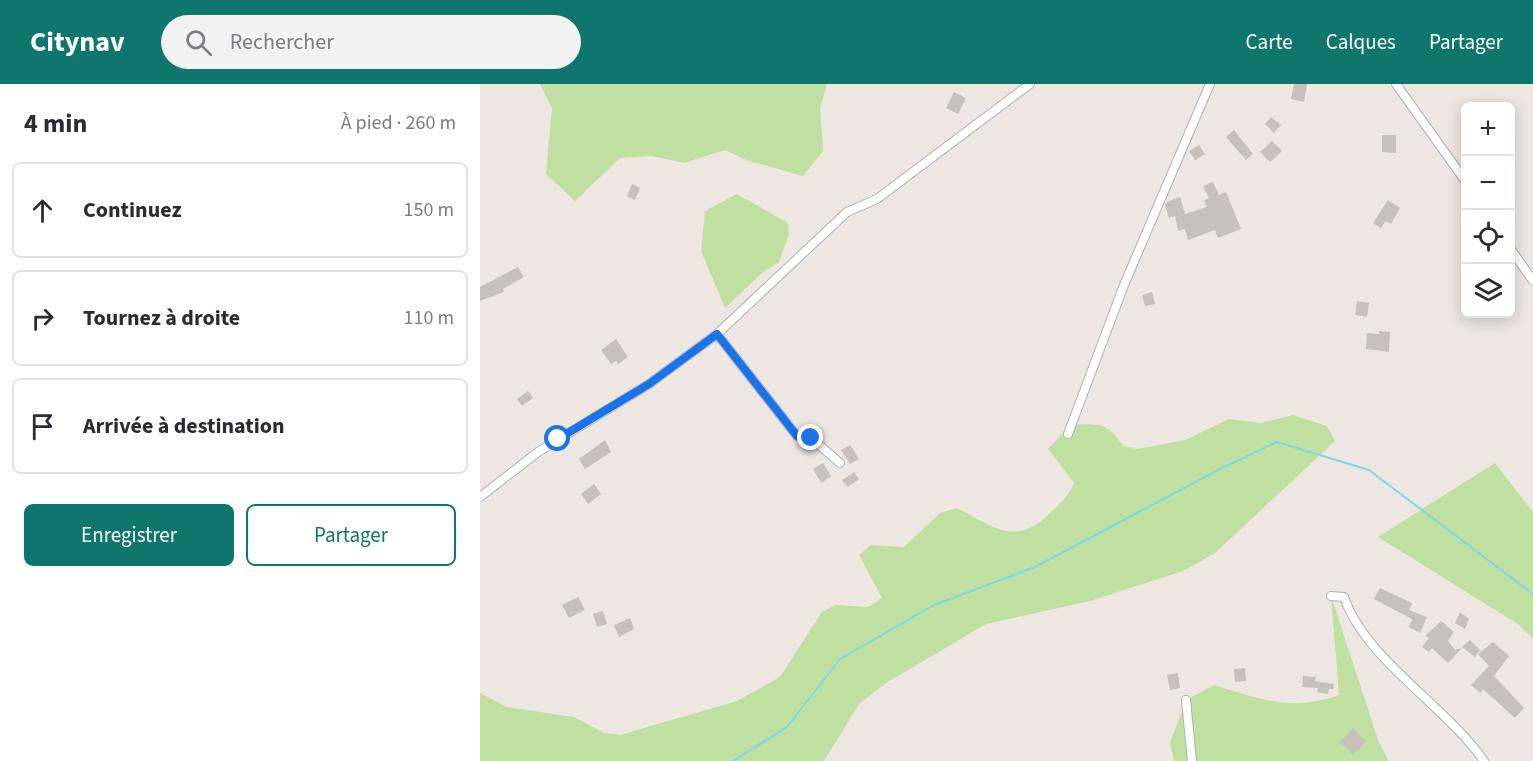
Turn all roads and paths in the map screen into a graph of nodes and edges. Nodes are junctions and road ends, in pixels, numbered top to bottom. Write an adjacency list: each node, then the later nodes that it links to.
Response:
1 (1030, 84): 7 (street)
2 (1210, 84): 8 (street)
3 (1396, 84): 4 (street)
4 (1461, 176)
5 (1515, 255): 6 (street)
6 (1533, 281)
7 (717, 334): 9 (street); 10 (street)
8 (1068, 434)
9 (840, 463)
10 (480, 497)
11 (1331, 596): 14 (street)
12 (1186, 700): 13 (street)
13 (1192, 761)
14 (1484, 761)

